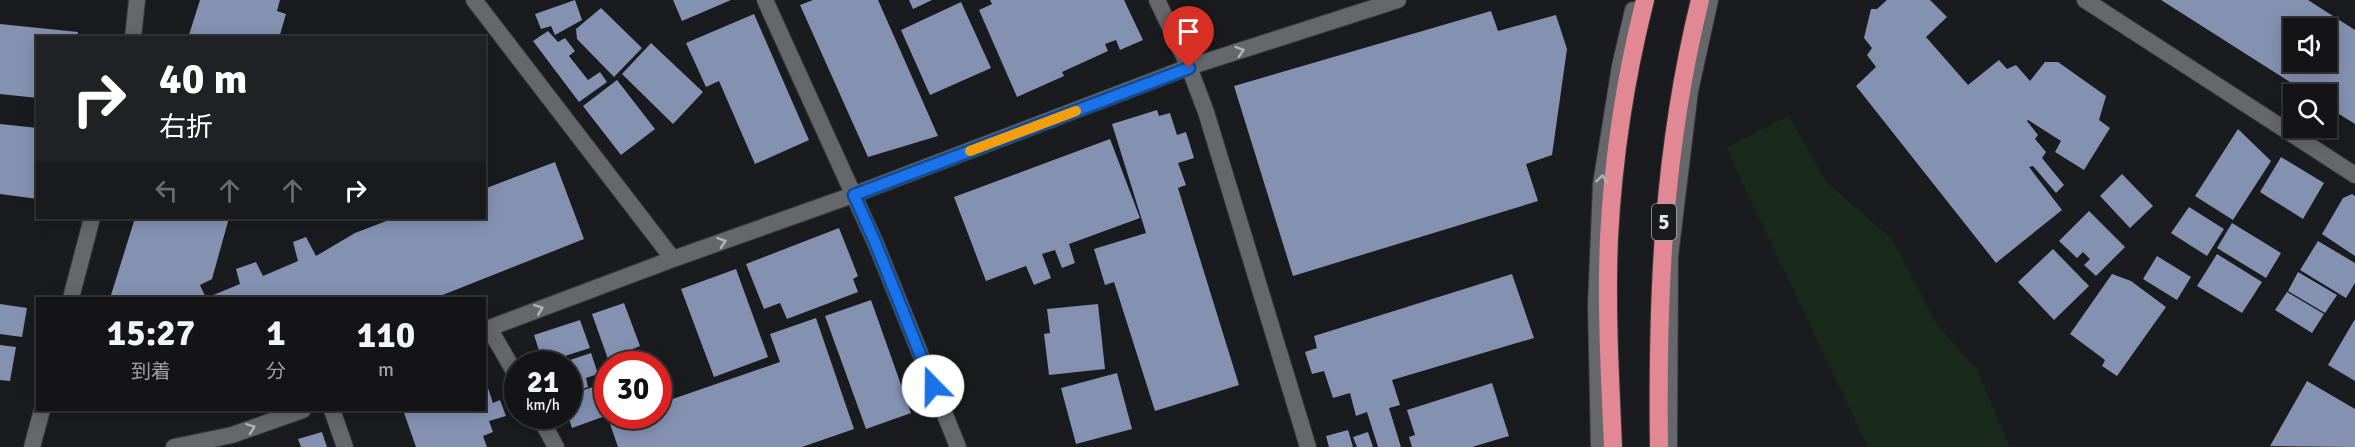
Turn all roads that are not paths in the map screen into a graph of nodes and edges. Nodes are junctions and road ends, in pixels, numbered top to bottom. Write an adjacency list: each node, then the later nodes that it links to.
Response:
1 (137, 0): 11 (street)
2 (474, 0): 16 (street)
3 (1157, 0): 12 (street)
4 (1398, 0): 12 (street, one-way to 4)
5 (1636, 0): 30 (street, one-way to 5)
6 (1645, 0): 31 (highway)
7 (1700, 0): 32 (highway, 5)
8 (1710, 0): 33 (street)
9 (2085, 0): 13 (street)
10 (767, 1): 14 (street)
11 (133, 36)
12 (1189, 68): 14 (street); 29 (street)
13 (2355, 175)
14 (854, 195): 16 (street, one-way to 14); 28 (street)
15 (92, 219): 17 (street)
16 (673, 259): 18 (street, one-way to 16)
17 (71, 297)
18 (487, 329): 19 (street)
19 (504, 356)
20 (42, 411): 24 (street)
21 (300, 411): 25 (street, one-way to 21)
22 (332, 411): 26 (street)
23 (546, 429): 27 (street)
24 (32, 447)
25 (174, 447)
26 (345, 447)
27 (556, 447)
28 (958, 447)
29 (1308, 447)
30 (1599, 447)
31 (1613, 447)
32 (1659, 447)
33 (1669, 447)

